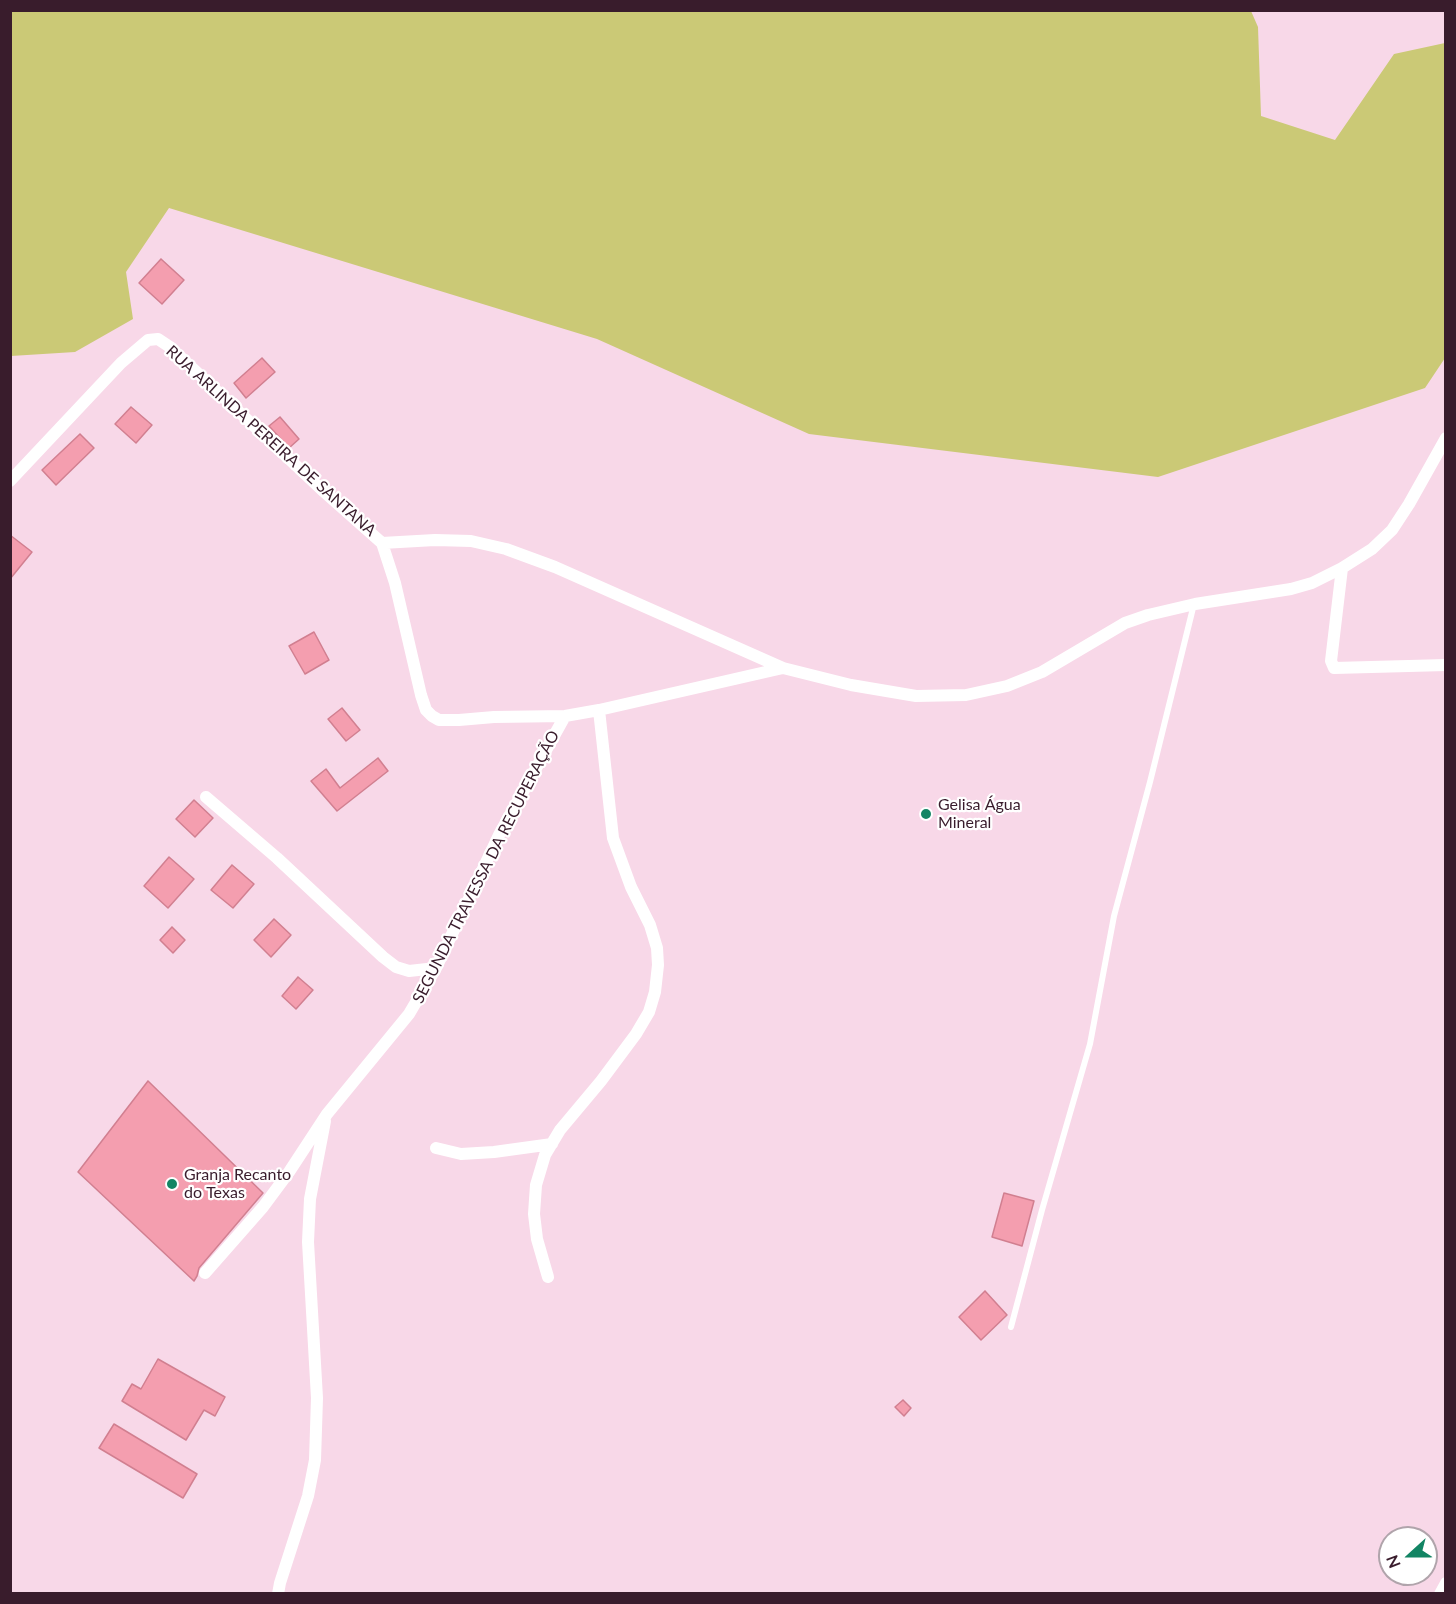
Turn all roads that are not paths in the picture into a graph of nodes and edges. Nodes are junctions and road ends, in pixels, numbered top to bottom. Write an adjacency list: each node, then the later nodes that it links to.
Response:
1 (1446, 438): 4 (street, SEGUNDA TRAVESSA DA RECUPERAÇÃO)
2 (10, 481): 3 (street, RUA ARLINDA PEREIRA DE SANTANA)
3 (382, 543): 7 (street); 10 (street, RUA ARLINDA PEREIRA DE SANTANA)
4 (1342, 568): 5 (street, SEGUNDA TRAVESSA DA RECUPERAÇÃO); 6 (street)
5 (1195, 604): 7 (street, SEGUNDA TRAVESSA DA RECUPERAÇÃO); 18 (lane)
6 (1446, 665)
7 (783, 668): 8 (street, SEGUNDA TRAVESSA DA RECUPERAÇÃO)
8 (599, 710): 9 (street, SEGUNDA TRAVESSA DA RECUPERAÇÃO); 14 (street)
9 (565, 716): 10 (street, SEGUNDA TRAVESSA DA RECUPERAÇÃO); 12 (street, SEGUNDA TRAVESSA DA RECUPERAÇÃO)
10 (459, 720)
11 (206, 797): 12 (street)
12 (436, 968): 13 (street, SEGUNDA TRAVESSA DA RECUPERAÇÃO)
13 (327, 1114): 16 (street); 20 (street, SEGUNDA TRAVESSA DA RECUPERAÇÃO)
14 (552, 1143): 15 (street); 17 (street)
15 (436, 1148)
16 (205, 1273)
17 (548, 1277)
18 (1011, 1327)
19 (1446, 1583): 21 (street)
20 (278, 1593)
21 (1440, 1593)

